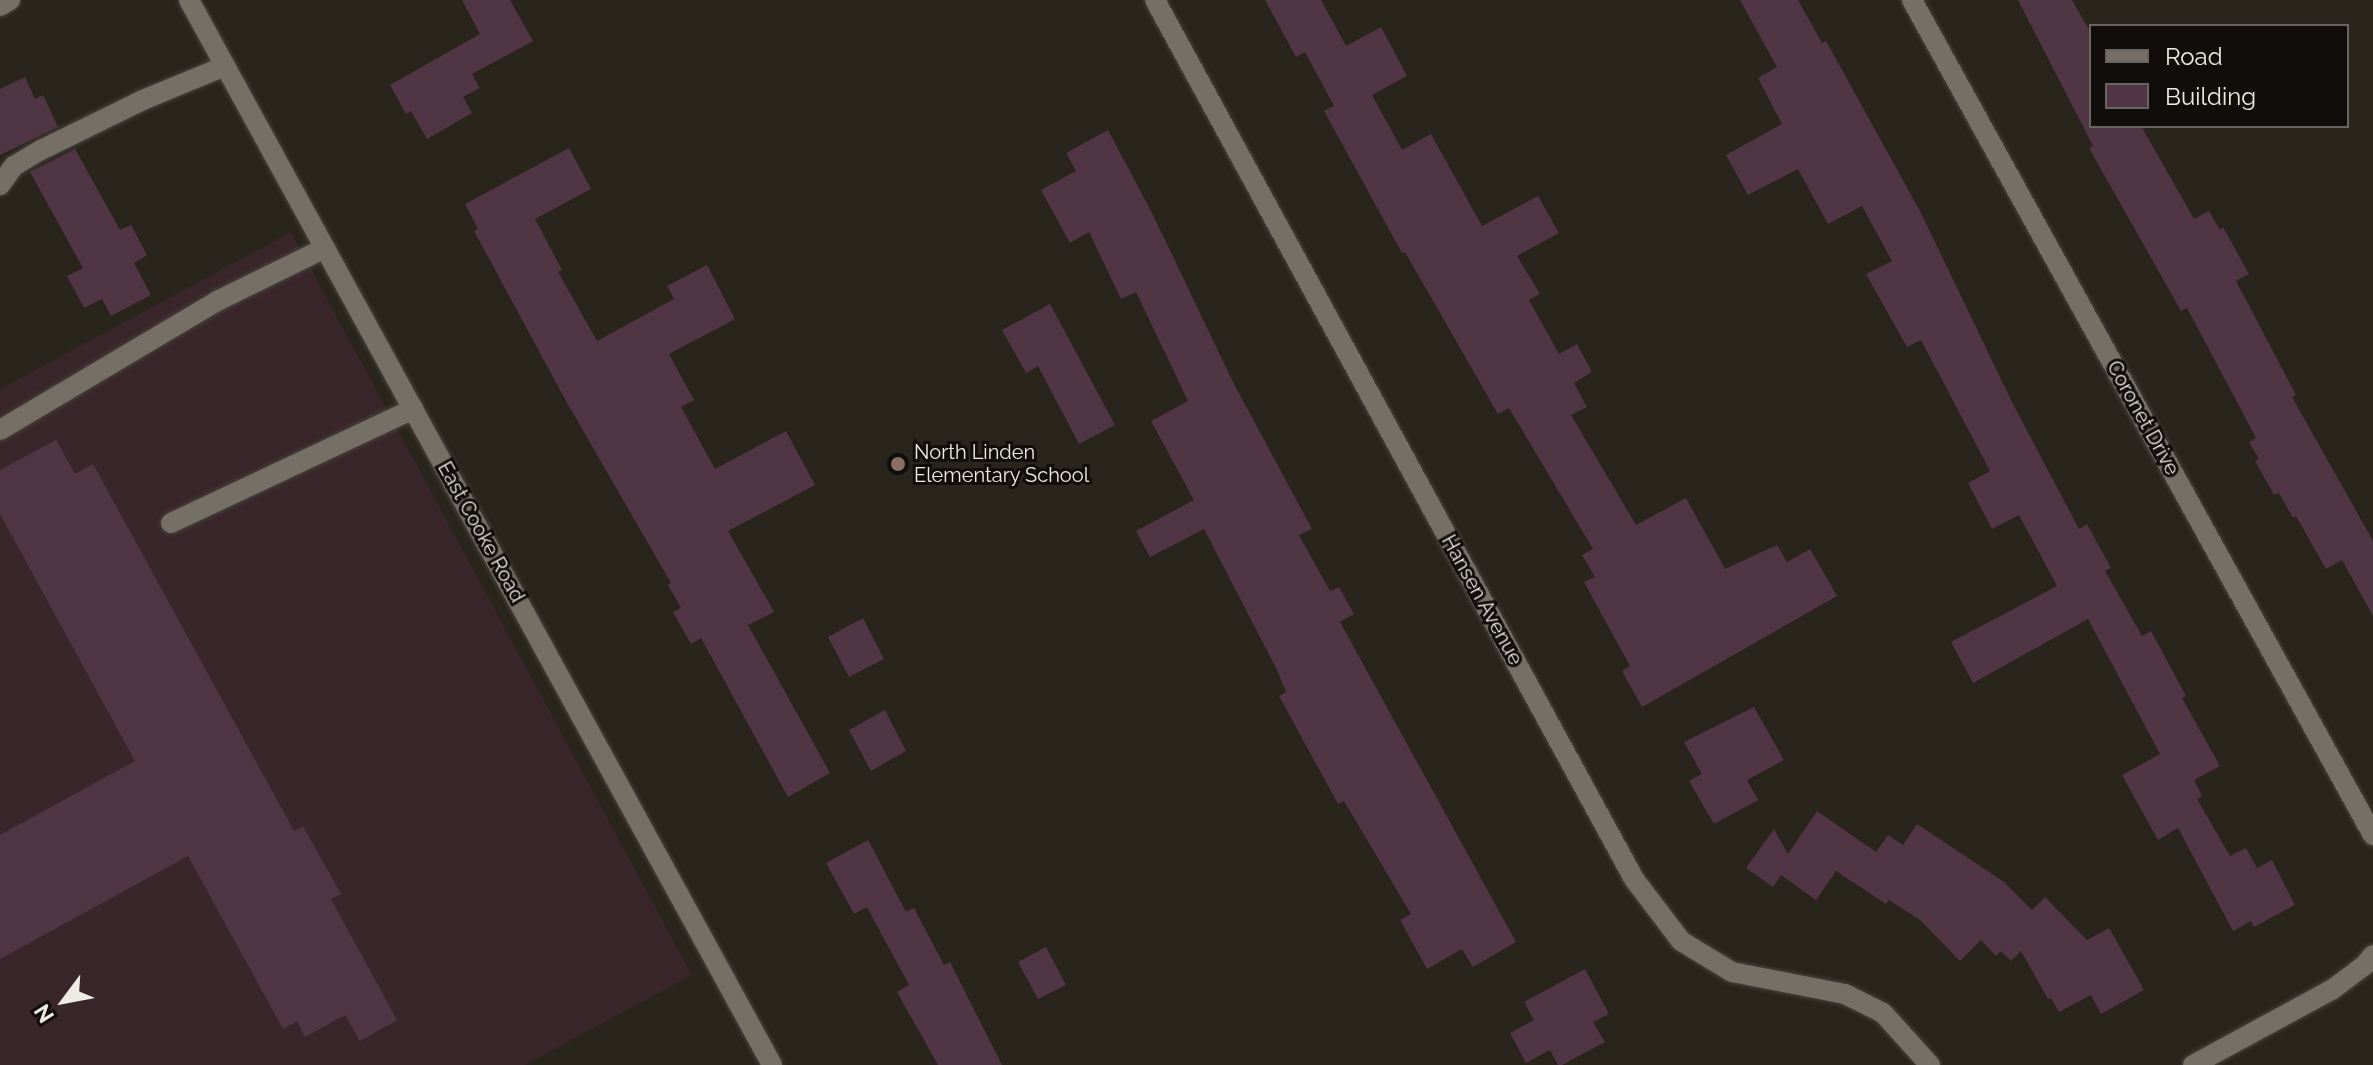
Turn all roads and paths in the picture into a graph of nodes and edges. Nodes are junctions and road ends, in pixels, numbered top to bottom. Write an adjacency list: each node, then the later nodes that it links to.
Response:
1 (10, 0): 5 (street)
2 (189, 0): 6 (street, East Cooke Road)
3 (1155, 0): 15 (street, Hansen Avenue)
4 (1912, 0): 12 (street, Coronet Drive)
5 (0, 6)
6 (225, 66): 7 (street); 8 (street, East Cooke Road)
7 (0, 185)
8 (325, 248): 9 (street, East Cooke Road); 10 (street)
9 (413, 409): 11 (street); 14 (street, East Cooke Road)
10 (0, 430)
11 (171, 523)
12 (2373, 835)
13 (2373, 955): 16 (street)
14 (772, 1065)
15 (1930, 1065)
16 (2193, 1065)

